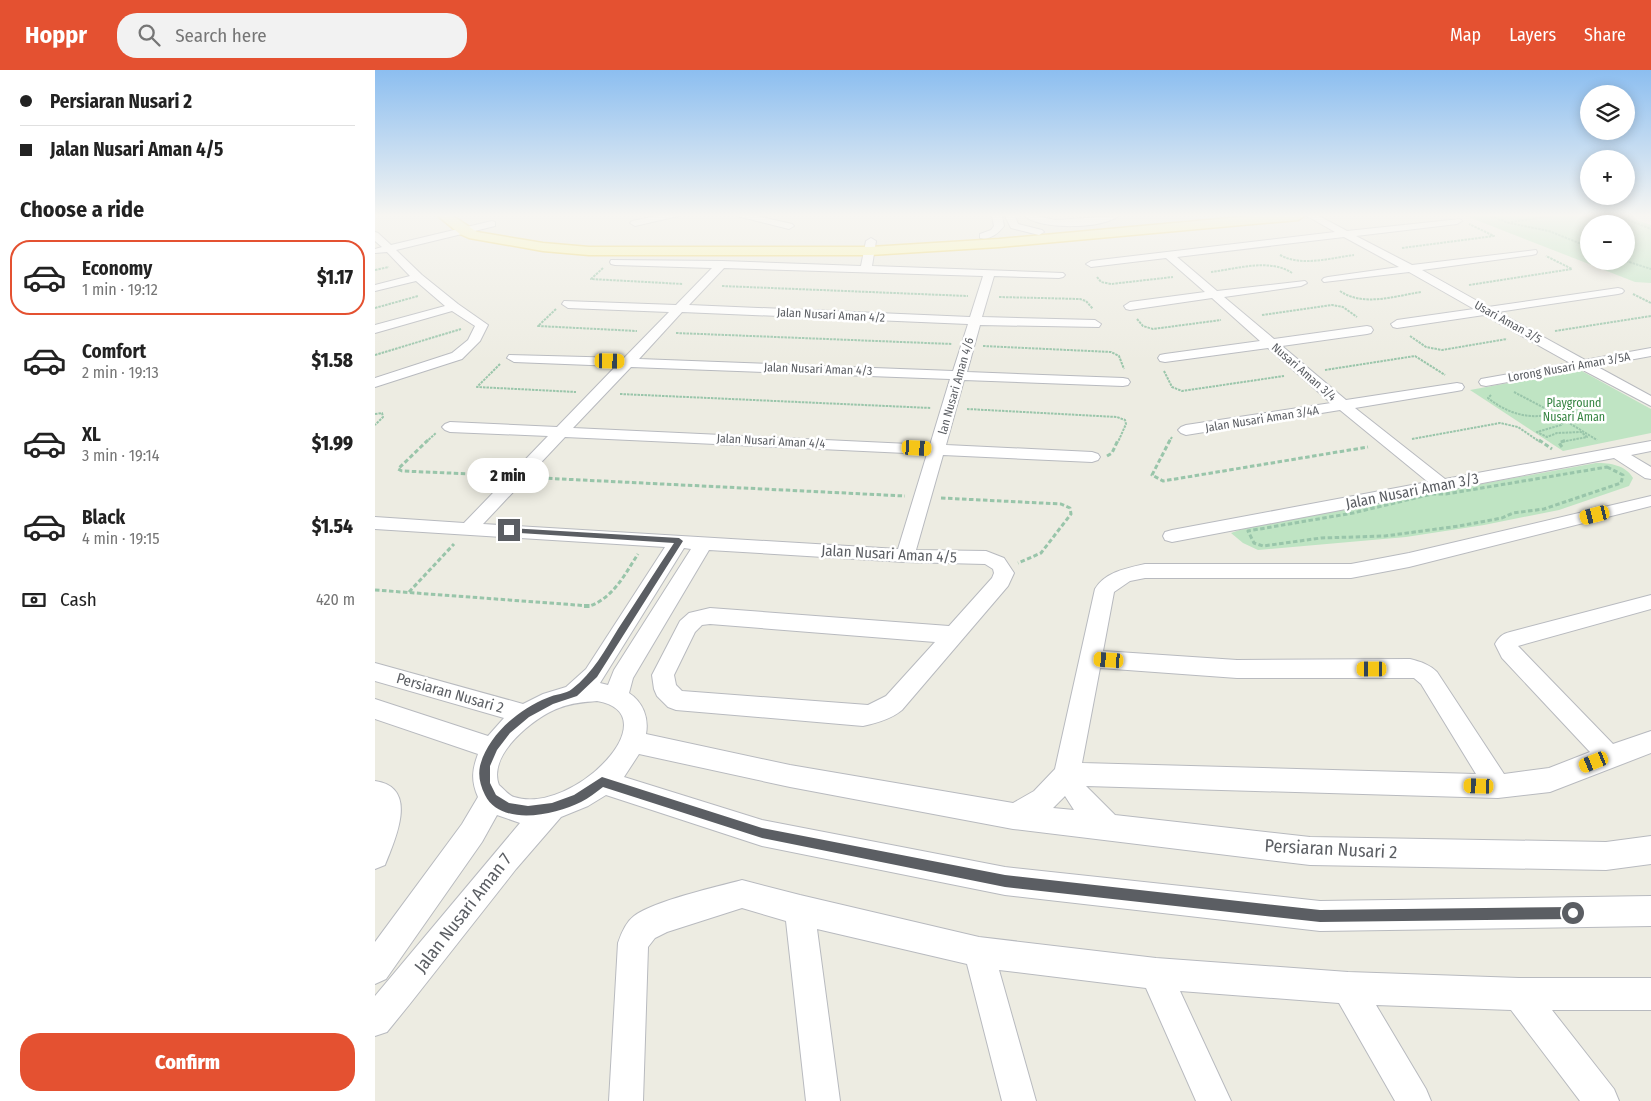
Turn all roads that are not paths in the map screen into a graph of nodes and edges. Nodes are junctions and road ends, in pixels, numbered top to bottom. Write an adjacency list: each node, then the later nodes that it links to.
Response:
1 (405, 264): 14 (street)
2 (722, 264): 23 (street)
3 (725, 264): 9 (street)
4 (852, 264): 9 (street)
5 (867, 264): 10 (street)
6 (1178, 264): 19 (street, Nusari Aman 3/4)
7 (1402, 264): 11 (street, Usari Aman 3/5)
8 (1446, 264): 11 (street)
9 (851, 269): 10 (street)
10 (866, 269): 12 (street)
11 (1411, 269): 15 (street); 24 (street, Usari Aman 3/5)
12 (989, 274): 13 (street); 25 (street, lan Nusari Aman 4/6)
13 (1059, 275)
14 (418, 277): 17 (street); 22 (street)
15 (1328, 280)
16 (1301, 283): 19 (street)
17 (375, 288)
18 (1618, 291): 24 (street)
19 (1214, 295): 21 (street); 30 (street, Nusari Aman 3/4)
20 (568, 304): 23 (street, Jalan Nusari Aman 4/2)
21 (1129, 306)
22 (454, 307): 28 (street); 39 (street)
23 (680, 308): 25 (street, Jalan Nusari Aman 4/2); 34 (street)
24 (1487, 311): 27 (street); 35 (street, Usari Aman 3/5)
25 (975, 321): 26 (street, Jalan Nusari Aman 4/2); 36 (street, lan Nusari Aman 4/6)
26 (1095, 324)
27 (1397, 324)
28 (375, 329)
29 (1367, 330): 30 (street)
30 (1270, 343): 33 (street); 42 (street, Nusari Aman 3/4)
31 (1651, 352): 35 (street, Lorong Nusari Aman 3/5A)
32 (514, 358): 34 (street, Jalan Nusari Aman 4/3)
33 (1165, 358)
34 (629, 361): 36 (street, Jalan Nusari Aman 4/3); 45 (street)
35 (1584, 364): 38 (street, Lorong Nusari Aman 3/5A); 41 (street, Usari Aman 3/5)
36 (959, 375): 37 (street, Jalan Nusari Aman 4/3); 47 (street, lan Nusari Aman 4/6)
37 (1123, 382)
38 (1486, 382)
39 (375, 383)
40 (1457, 387): 42 (street, Jalan Nusari Aman 3/4A)
41 (1651, 402)
42 (1344, 406): 44 (street, Jalan Nusari Aman 3/4A); 51 (street, Nusari Aman 3/4)
43 (450, 428): 45 (street, Jalan Nusari Aman 4/4)
44 (1186, 430)
45 (561, 432): 47 (street, Jalan Nusari Aman 4/4); 54 (street)
46 (1651, 446): 48 (street, Jalan Nusari Aman 3/3)
47 (937, 448): 49 (street, Jalan Nusari Aman 4/4); 58 (street, lan Nusari Aman 4/6)
48 (1617, 453): 50 (street); 51 (street, Jalan Nusari Aman 3/3)
49 (1092, 457)
50 (1651, 474)
51 (1444, 490): 55 (street, Jalan Nusari Aman 3/3)
52 (1651, 501): 61 (street)
53 (375, 523): 54 (street, Jalan Nusari Aman 4/5)
54 (469, 528): 56 (street, Jalan Nusari Aman 4/5)
55 (1172, 536)
56 (679, 541): 57 (street, Jalan Nusari Aman 4/5); 63 (street)
57 (704, 542): 58 (street, Jalan Nusari Aman 4/5); 64 (street)
58 (905, 556): 60 (street, Jalan Nusari Aman 4/5)
59 (1651, 602): 70 (street)
60 (954, 635): 60 (street)
61 (1091, 658): 71 (street); 73 (street)
62 (375, 672): 66 (street, Persiaran Nusari 2)
63 (574, 693): 64 (street, Persiaran Nusari 2); 66 (street, Persiaran Nusari 2)
64 (616, 696): 67 (street)
65 (375, 709): 69 (street)
66 (525, 714): 69 (street, Persiaran Nusari 2)
67 (633, 742): 72 (street); 77 (street, Persiaran Nusari 2)
68 (1651, 742): 70 (street)
69 (493, 748): 75 (street, Persiaran Nusari 2)
70 (1609, 756): 73 (street)
71 (1067, 774): 73 (street); 77 (street); 78 (street)
72 (602, 782): 76 (street); 82 (street)
73 (1498, 786)
74 (375, 792): 80 (street)
75 (492, 798): 76 (street); 84 (street)
76 (552, 808): 89 (street, Jalan Nusari Aman 7)
77 (1013, 816): 78 (street, Persiaran Nusari 2)
78 (1108, 827): 79 (street, Persiaran Nusari 2)
79 (1651, 850)
80 (375, 855)
81 (800, 910): 83 (street); 90 (street); 91 (street)
82 (1651, 912)
83 (979, 952): 85 (street); 92 (street)
84 (375, 968)
85 (1156, 974): 86 (street); 93 (street)
86 (1348, 988): 87 (street); 94 (street)
87 (1519, 994): 88 (street); 95 (street)
88 (1651, 994)
89 (375, 1020)
90 (626, 1101)
91 (823, 1101)
92 (1019, 1101)
93 (1214, 1101)
94 (1414, 1101)
95 (1602, 1101)

